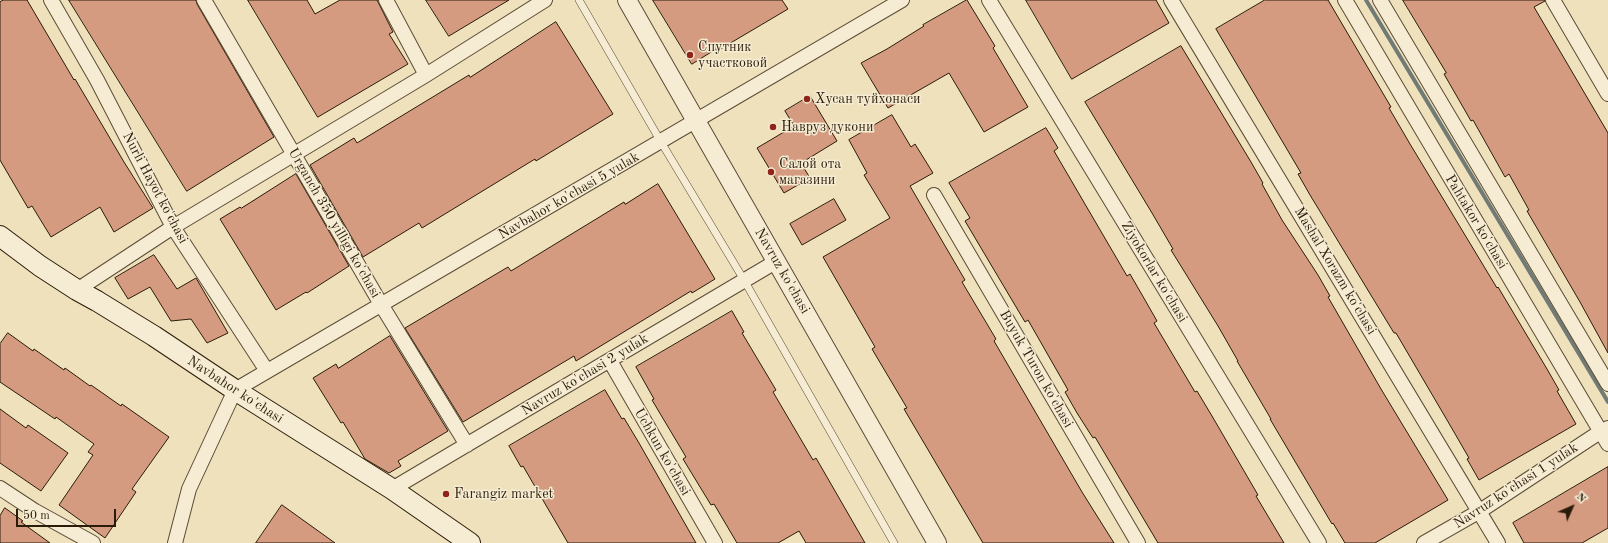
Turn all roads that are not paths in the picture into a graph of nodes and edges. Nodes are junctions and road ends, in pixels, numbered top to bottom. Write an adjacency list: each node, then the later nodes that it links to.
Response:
1 (51, 0): 19 (street, Nurli Hayot ko'chasi)
2 (204, 0): 17 (street, Urganch 350 yilligi ko'chasi)
3 (386, 0): 13 (street)
4 (545, 0): 13 (street)
5 (579, 0): 16 (lane)
6 (627, 0): 15 (street, Navruz ko'chasi)
7 (902, 0): 15 (street, Navbahor ko'chasi 5 yulak)
8 (989, 0): 42 (street, Ziyokorlar ko'chasi)
9 (1171, 0): 34 (street, Mashal Xorazm ko'chasi)
10 (1345, 0): 29 (street, Pahtakor ko'chasi)
11 (1380, 0): 27 (street)
12 (1553, 0): 14 (street)
13 (426, 75): 17 (street)
14 (1608, 94)
15 (696, 120): 16 (street, Navbahor ko'chasi 5 yulak); 21 (street, Navruz ko'chasi)
16 (661, 142): 22 (lane); 24 (street, Navbahor ko'chasi 5 yulak)
17 (293, 154): 19 (street); 24 (street, Urganch 350 yilligi ko'chasi)
18 (934, 195): 41 (street, Buyuk Turon ko'chasi)
19 (173, 227): 23 (street); 26 (street, Nurli Hayot ko'chasi)
20 (1, 235): 23 (main road, Navbahor ko'chasi)
21 (776, 261): 22 (street, Navruz ko'chasi 2 yulak); 40 (street, Navruz ko'chasi)
22 (744, 280): 25 (street, Navruz ko'chasi 2 yulak); 39 (lane)
23 (77, 290): 28 (main road, Navbahor ko'chasi)
24 (382, 306): 26 (street, Navbahor ko'chasi 5 yulak); 31 (street, Urganch 350 yilligi ko'chasi)
25 (610, 361): 31 (street, Navruz ko'chasi 2 yulak); 38 (street, Uchkun ko'chasi)
26 (267, 371): 28 (street, Navbahor ko'chasi 5 yulak)
27 (1608, 384)
28 (235, 390): 33 (main road, Navbahor ko'chasi); 36 (street)
29 (1604, 430): 30 (street, Pahtakor ko'chasi); 34 (street, Navruz ko'chasi 1 yulak)
30 (1608, 444)
31 (467, 445): 33 (street, Navruz ko'chasi 2 yulak)
32 (0, 488): 35 (street)
33 (392, 489): 37 (main road, Navbahor ko'chasi)
34 (1480, 511): 43 (street, Navruz ko'chasi 1 yulak); 44 (street, Mashal Xorazm ko'chasi)
35 (94, 543)
36 (175, 543)
37 (470, 543)
38 (714, 543)
39 (894, 543)
40 (937, 543)
41 (1138, 543)
42 (1319, 543)
43 (1424, 543)
44 (1498, 543)

